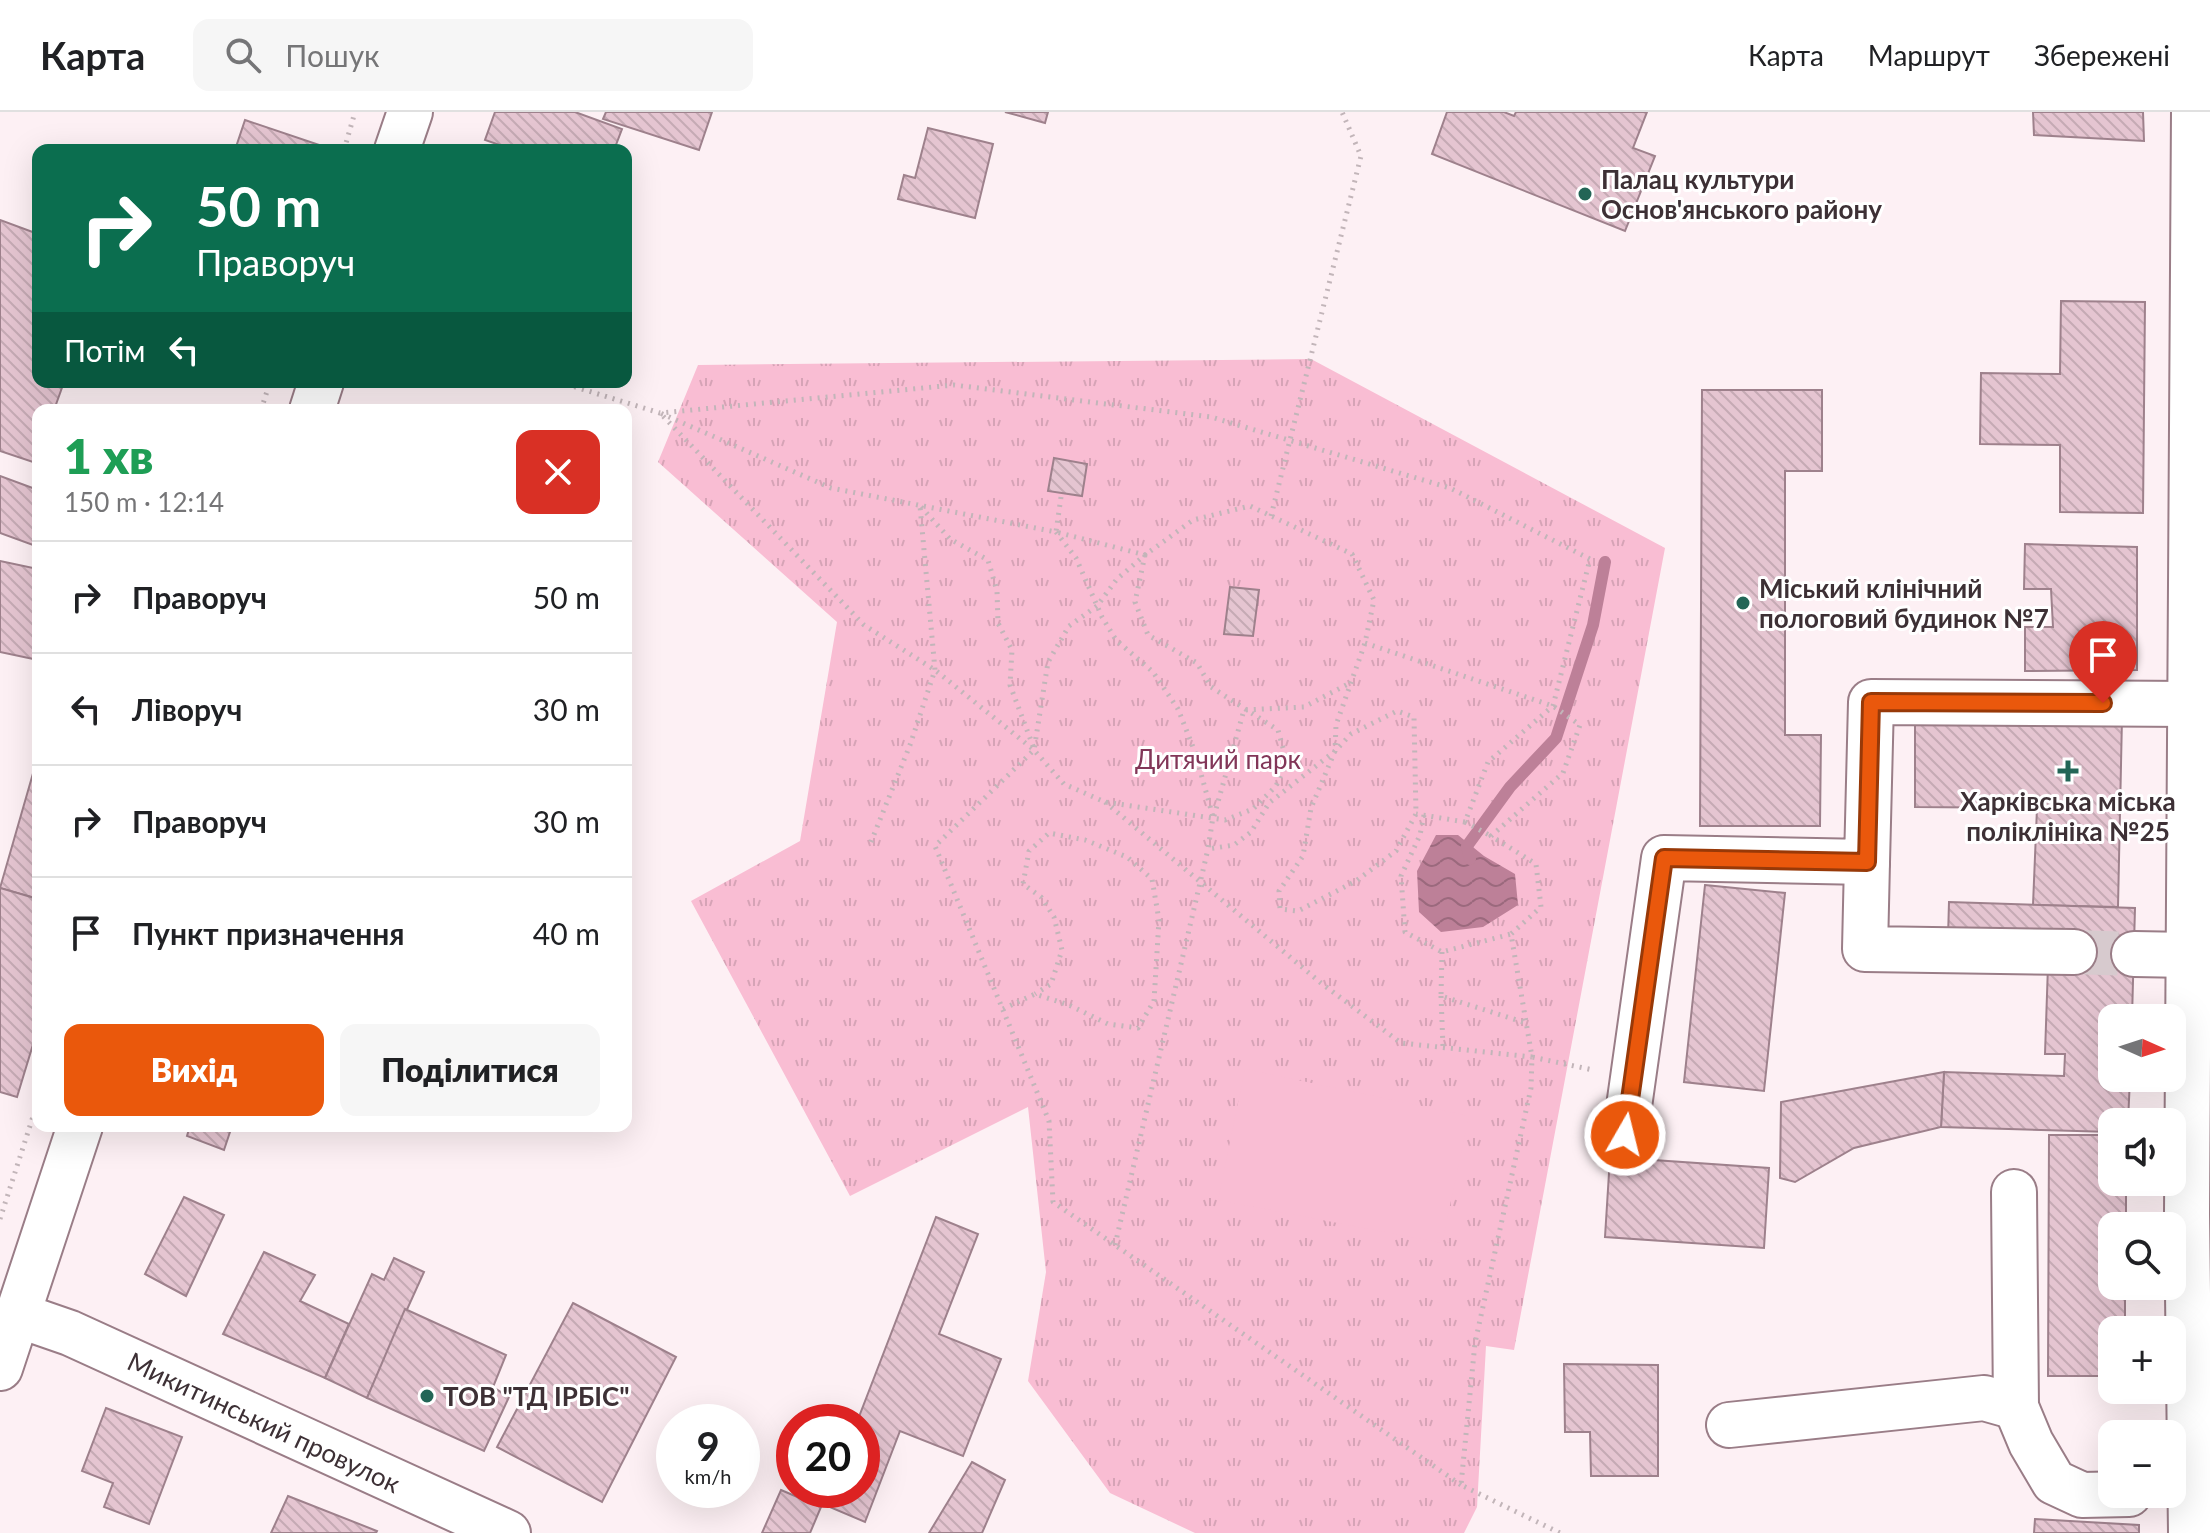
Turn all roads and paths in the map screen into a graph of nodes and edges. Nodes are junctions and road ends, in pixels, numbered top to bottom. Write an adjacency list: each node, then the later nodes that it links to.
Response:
1 (355, 112): 5 (path)
2 (410, 112): 6 (street)
3 (1342, 112): 11 (path)
4 (2194, 112): 21 (street)
5 (346, 144)
6 (399, 144)
7 (579, 388): 8 (path)
8 (631, 404)
9 (632, 404): 10 (path)
10 (660, 413): 11 (path); 13 (path); 19 (path)
11 (1291, 439): 14 (path); 22 (path)
12 (1061, 497): 15 (path)
13 (920, 506): 15 (path); 19 (path); 24 (path)
14 (1271, 516): 16 (path); 18 (path)
15 (1056, 532): 16 (path); 17 (path)
16 (1145, 555): 17 (path); 23 (path)
17 (1097, 606): 24 (path); 28 (path)
18 (1365, 643): 20 (path); 22 (path)
19 (935, 670): 24 (path); 31 (path)
20 (1351, 683): 23 (path); 25 (path)
21 (2191, 704): 33 (street); 39 (street)
22 (1553, 706): 29 (path); 30 (path)
23 (1244, 710): 28 (path); 28 (path)
24 (1034, 750): 26 (path); 42 (path)
25 (1335, 751): 27 (path); 27 (path); 32 (path)
26 (1105, 802): 28 (path); 34 (path)
27 (1420, 814): 29 (path); 36 (path)
28 (1213, 817): 32 (path)
29 (1465, 822): 30 (path)
30 (1491, 836): 35 (path)
31 (871, 842)
32 (1208, 849): 34 (path)
33 (1867, 862): 37 (street); 46 (street)
34 (1200, 879): 44 (path); 53 (path)
35 (1511, 934): 36 (path); 43 (path)
36 (1442, 952): 41 (path)
37 (2074, 952)
38 (2134, 954): 39 (street)
39 (2189, 955): 51 (street)
40 (1035, 994): 40 (path); 42 (path)
41 (1441, 996): 43 (path); 44 (path)
42 (1003, 1009): 53 (path)
43 (1526, 1023): 45 (path)
44 (1443, 1047): 45 (path)
45 (1532, 1057): 46 (path); 59 (path)
46 (1633, 1079): 49 (street)
47 (32, 1120): 52 (path)
48 (78, 1132): 54 (street)
49 (1625, 1135)
50 (2014, 1192): 56 (street)
51 (2198, 1218): 58 (street)
52 (0, 1219)
53 (1115, 1245): 59 (path)
54 (18, 1315): 55 (street); 61 (street, Микитинський провулок)
55 (0, 1368)
56 (2016, 1407): 57 (street); 60 (street)
57 (1729, 1425)
58 (2186, 1465)
59 (1461, 1485): 62 (path)
60 (2098, 1495)
61 (508, 1533)
62 (1560, 1533)

